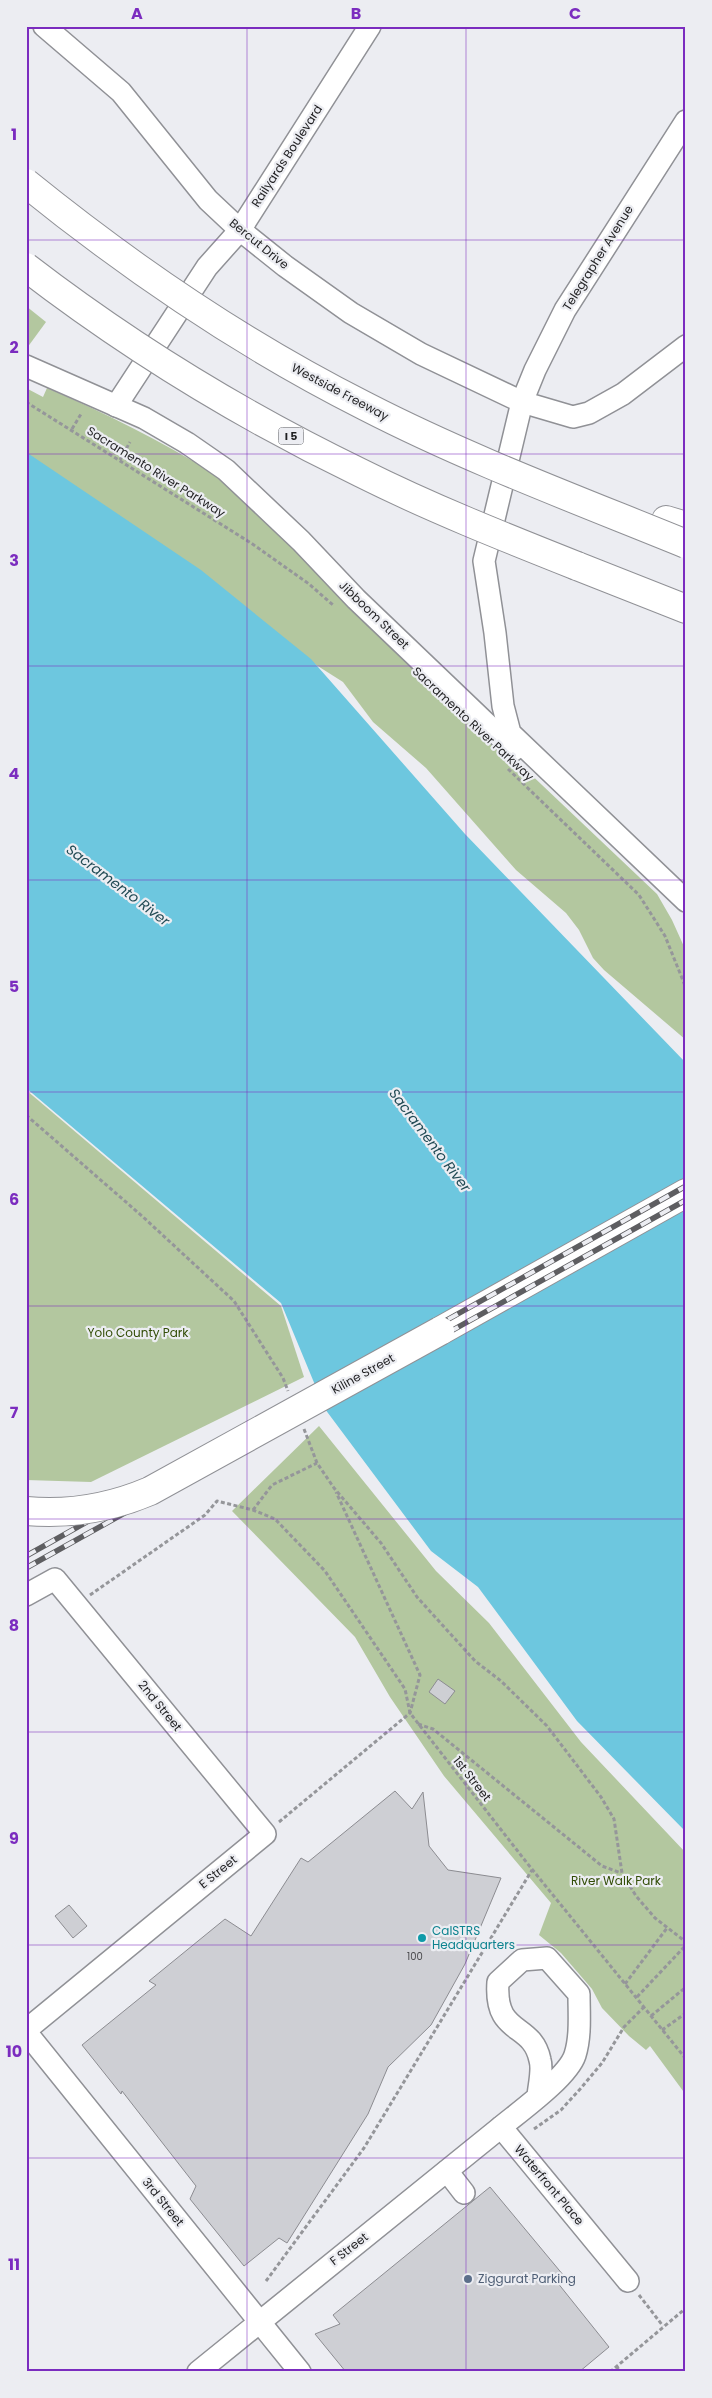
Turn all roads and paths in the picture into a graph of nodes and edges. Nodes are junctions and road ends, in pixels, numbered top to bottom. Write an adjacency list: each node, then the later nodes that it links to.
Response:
1 (44, 26): 5 (street, Bercut Drive)
2 (370, 26): 5 (street, Railyards Boulevard)
3 (686, 121): 10 (street, Telegrapher Avenue)
4 (26, 183): 16 (main road, Westside Freeway, bridge)
5 (240, 230): 10 (street, Bercut Drive); 11 (street, Railyards Boulevard)
6 (26, 267): 20 (main road, I 5, bridge)
7 (686, 346): 10 (street, Bercut Drive)
8 (26, 366): 11 (street, Jibboom Street)
9 (26, 402): 13 (path, Sacramento River Parkway)
10 (522, 402): 22 (street, Telegrapher Avenue)
11 (116, 406): 19 (street, Jibboom Street)
12 (81, 414): 13 (path)
13 (72, 429): 15 (path, Sacramento River Parkway)
14 (130, 442): 15 (path)
15 (120, 460): 19 (path, Sacramento River Parkway)
16 (498, 467): 17 (main road, bridge); 18 (main road, Westside Freeway, bridge)
17 (686, 526)
18 (686, 544)
19 (347, 604): 23 (street, Jibboom Street)
20 (686, 609)
21 (504, 765): 24 (path, Sacramento River Parkway)
22 (686, 901)
23 (686, 915)
24 (686, 988)
25 (26, 1115): 27 (path)
26 (686, 1193): 30 (main road, Kiline Street, bridge)
27 (283, 1378)
28 (334, 1488): 29 (path); 33 (path); 37 (path)
29 (253, 1510): 32 (path, 1st Street); 33 (path, 1st Street)
30 (26, 1511)
31 (26, 1595): 32 (street, 2nd Street)
32 (76, 1604): 35 (street, 2nd Street)
33 (410, 1714): 34 (path, 1st Street); 35 (path)
34 (418, 1724): 36 (path, 1st Street); 37 (path)
35 (265, 1834): 48 (street, E Street)
36 (532, 1870): 41 (path, 1st Street); 55 (path)
37 (622, 1873): 38 (path)
38 (667, 1928): 39 (path); 41 (path)
39 (686, 1942)
40 (686, 1945): 43 (path)
41 (625, 1984): 43 (path, 1st Street)
42 (686, 1987): 46 (path)
43 (637, 1997): 44 (path, 1st Street)
44 (644, 2007): 46 (path, 1st Street); 52 (path)
45 (686, 2014): 47 (path)
46 (651, 2016): 47 (path, 1st Street)
47 (662, 2030): 49 (path, 1st Street)
48 (26, 2031): 58 (street, 3rd Street)
49 (686, 2059)
50 (538, 2096): 50 (street); 51 (street)
51 (501, 2127): 53 (street, F Street); 56 (street, Waterfront Place)
52 (534, 2129)
53 (447, 2171): 54 (street); 58 (street, F Street)
54 (464, 2192)
55 (266, 2281)
56 (628, 2281): 59 (path)
57 (686, 2308): 59 (path)
58 (259, 2321): 61 (street, F Street); 62 (street, 3rd Street)
59 (663, 2326): 60 (path)
60 (616, 2366): 63 (path); 64 (path)
61 (198, 2372)
62 (300, 2372)
63 (610, 2372)
64 (621, 2372)

